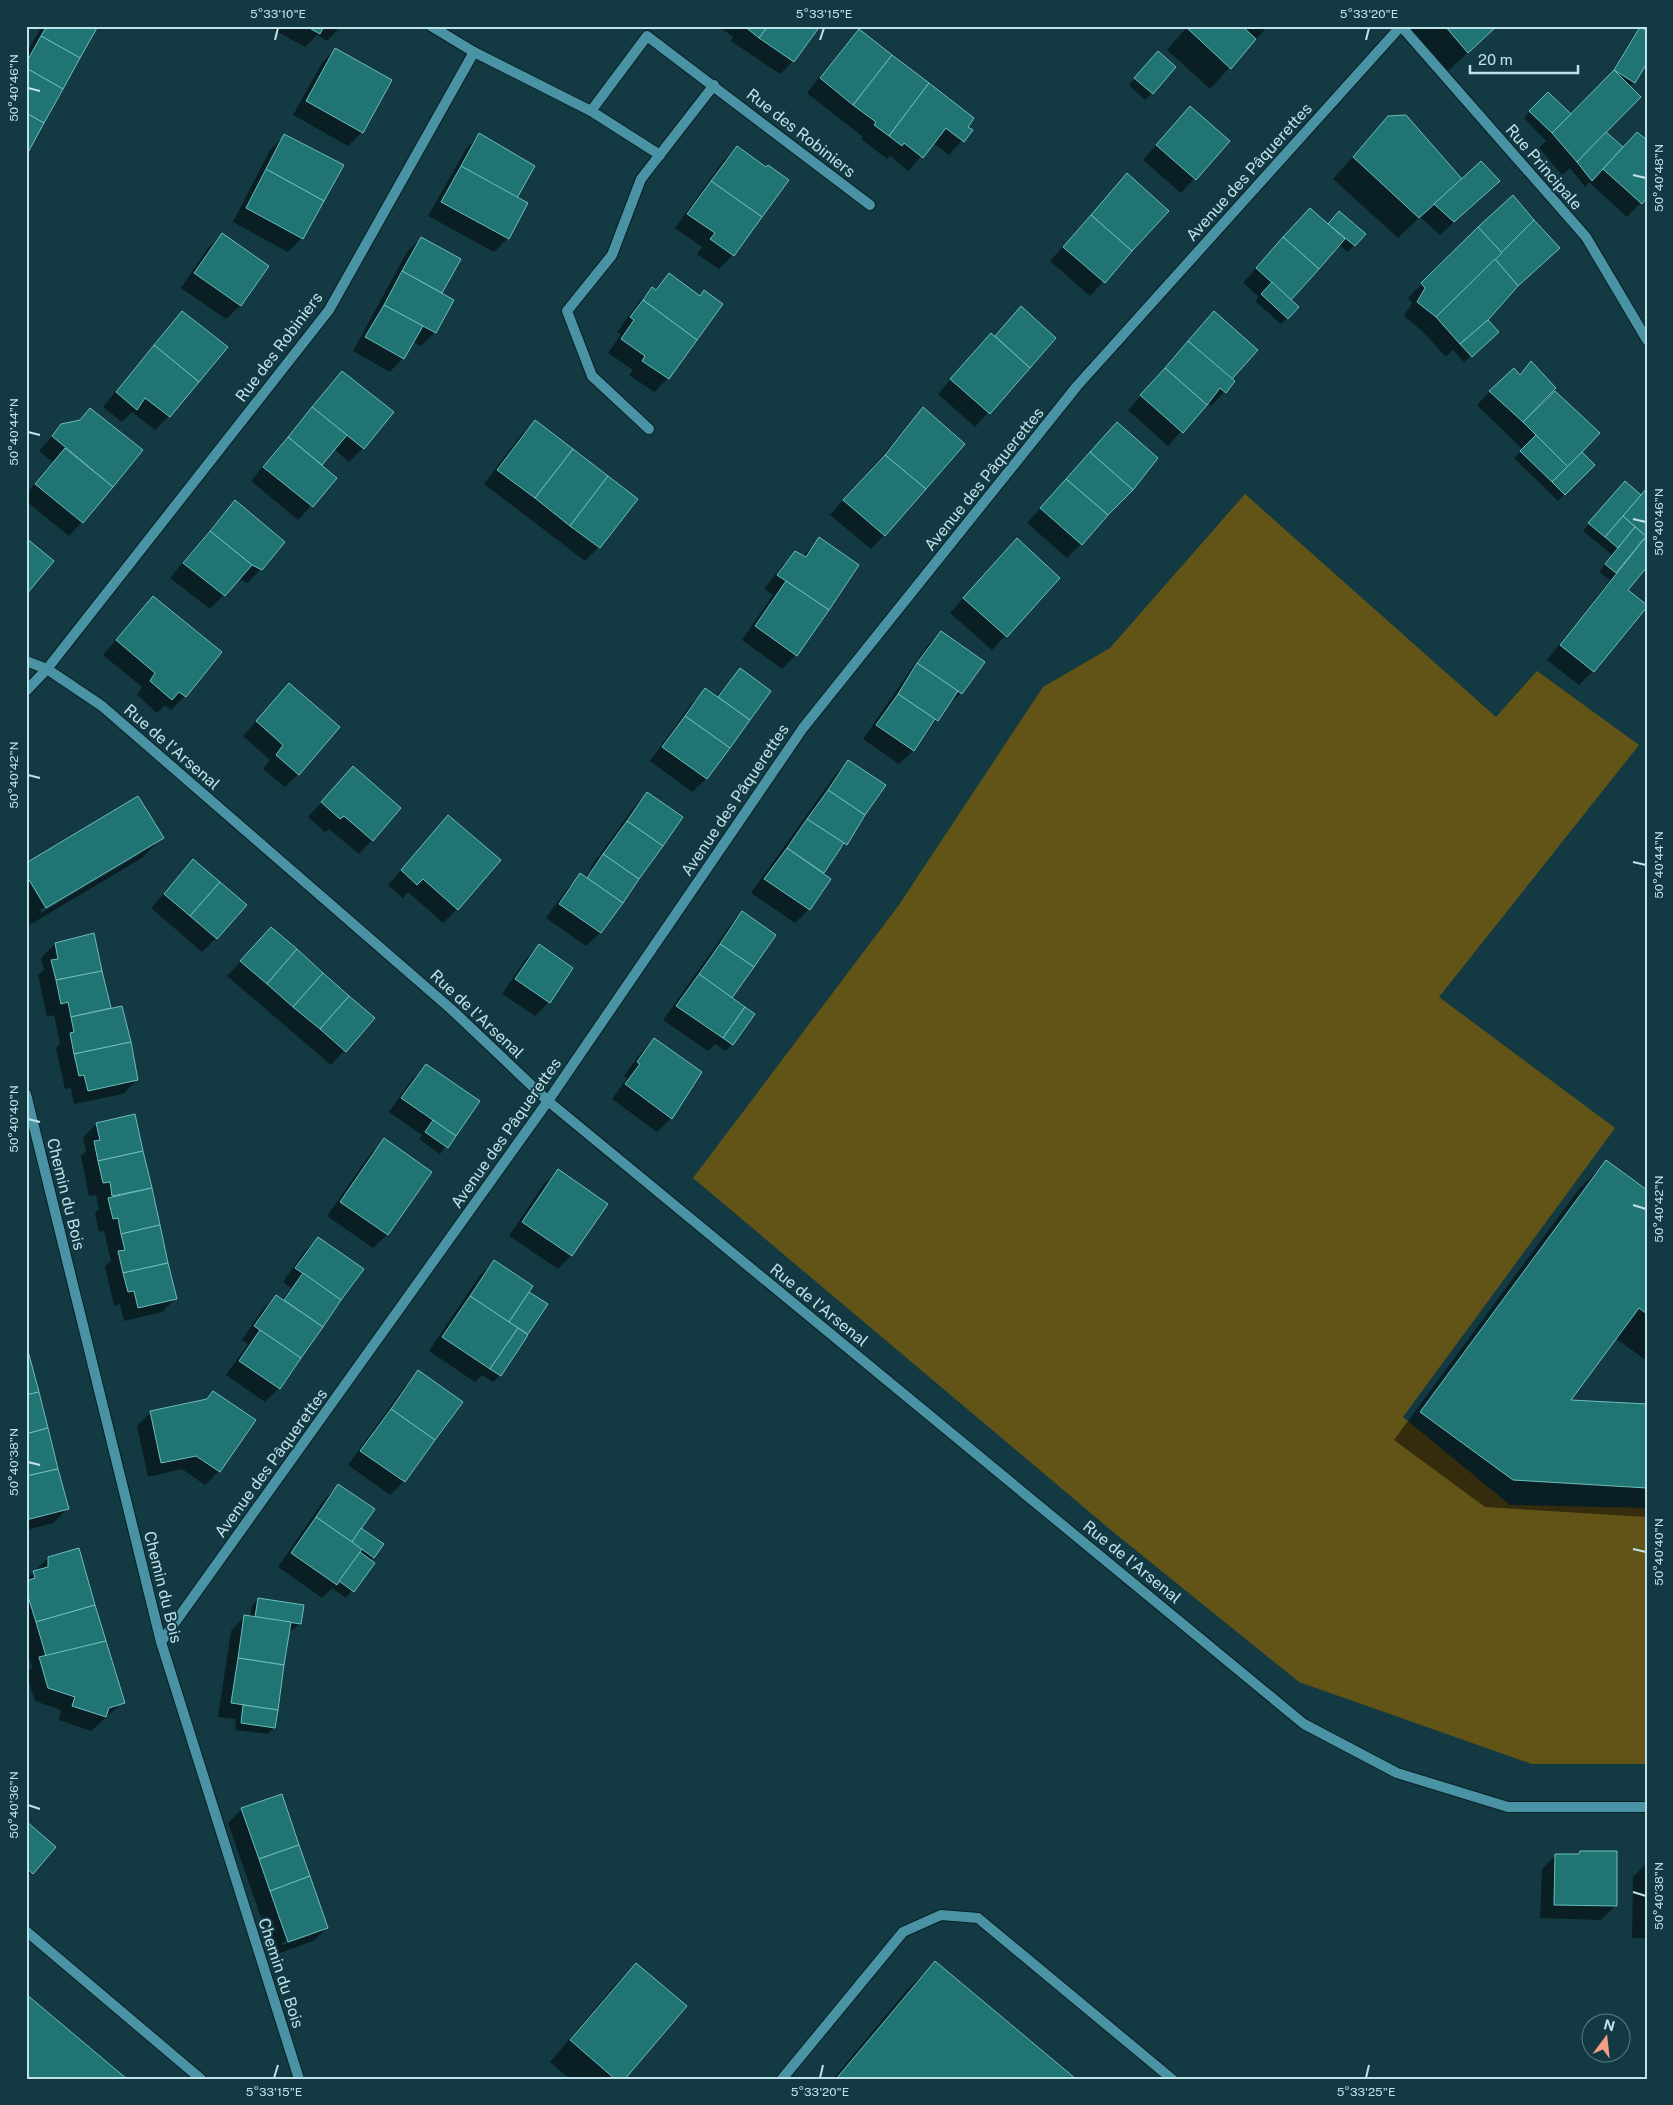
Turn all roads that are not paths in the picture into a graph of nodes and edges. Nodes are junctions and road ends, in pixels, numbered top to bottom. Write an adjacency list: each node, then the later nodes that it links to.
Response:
1 (431, 26): 3 (street)
2 (1401, 26): 8 (street, Rue Principale); 14 (street, Avenue des Pâquerettes)
3 (474, 52): 5 (street); 11 (street, Rue des Robiniers)
4 (714, 85): 5 (street, Rue des Robiniers); 6 (street); 7 (street, Rue des Robiniers)
5 (591, 111): 6 (street)
6 (660, 155): 9 (street)
7 (870, 205)
8 (1647, 340)
9 (649, 429)
10 (26, 661): 11 (street)
11 (47, 669): 12 (street); 14 (street, Rue de l'Arsenal)
12 (26, 691)
13 (26, 1094): 15 (street, Chemin du Bois)
14 (548, 1101): 15 (street, Avenue des Pâquerettes); 16 (street, Rue de l'Arsenal)
15 (161, 1642): 19 (street, Chemin du Bois)
16 (1647, 1806)
17 (26, 1931): 18 (street)
18 (201, 2079)
19 (299, 2079)
20 (782, 2079): 21 (street)
21 (1172, 2079)

